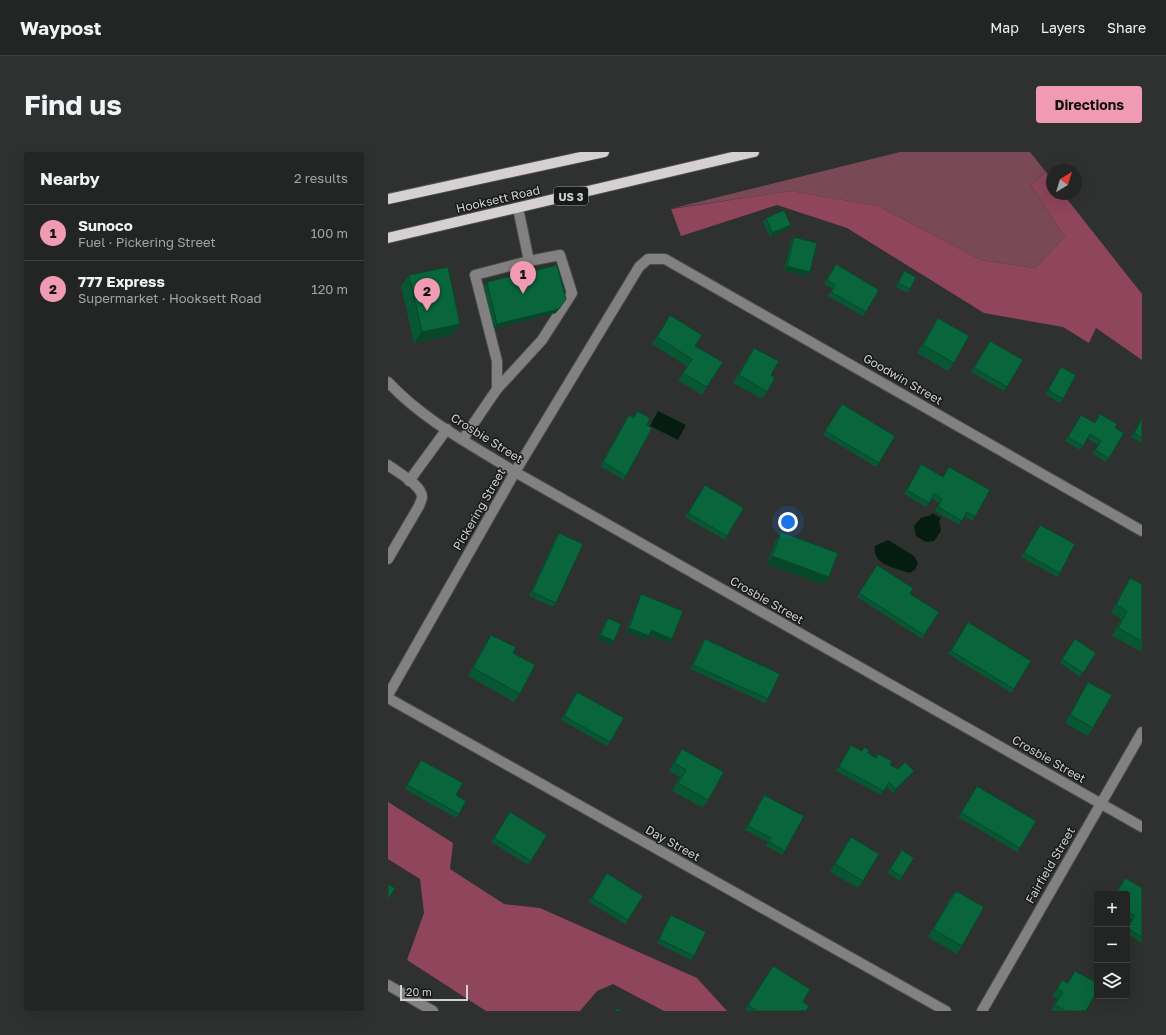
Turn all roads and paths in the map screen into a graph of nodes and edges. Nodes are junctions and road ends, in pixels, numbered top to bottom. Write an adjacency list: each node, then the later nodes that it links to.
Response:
1 (604, 152): 3 (main road, Hooksett Road)
2 (754, 152): 4 (main road, Hooksett Road / US 3)
3 (388, 199)
4 (518, 208): 5 (main road, Hooksett Road / US 3); 7 (street)
5 (388, 238)
6 (648, 259): 13 (street, Pickering Street); 15 (street, Goodwin Street)
7 (529, 261): 9 (street); 9 (street)
8 (388, 382): 10 (street, Crosbie Street)
9 (497, 389): 11 (street)
10 (447, 429): 11 (street, Crosbie Street); 14 (street)
11 (463, 440): 13 (street, Crosbie Street)
12 (388, 465): 14 (street)
13 (515, 472): 17 (street, Pickering Street); 19 (street, Crosbie Street)
14 (409, 480): 16 (street)
15 (1142, 530)
16 (388, 558)
17 (388, 697): 23 (street, Day Street)
18 (1142, 732): 19 (street, Fairfield Street)
19 (1100, 803): 20 (street, Crosbie Street); 24 (street, Fairfield Street)
20 (1142, 827)
21 (388, 985): 22 (street)
22 (433, 1011)
23 (946, 1011)
24 (982, 1011)

